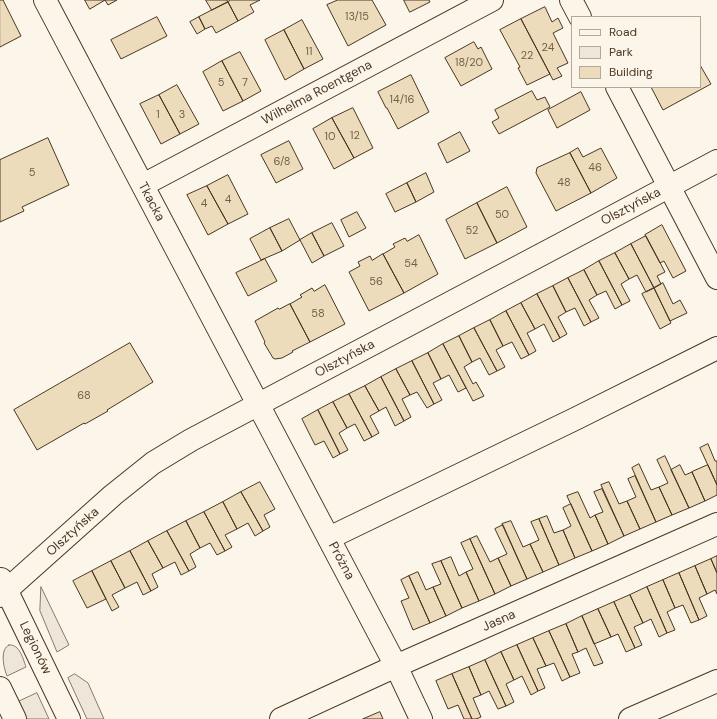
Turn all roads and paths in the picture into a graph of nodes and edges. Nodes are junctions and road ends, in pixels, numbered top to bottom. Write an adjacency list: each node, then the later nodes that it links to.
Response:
1 (45, 0): 7 (street, Tkacka)
2 (492, 0): 7 (street, Wilhelma Roentgena)
3 (572, 0): 4 (street)
4 (580, 16)
5 (618, 88): 8 (street)
6 (717, 160): 8 (street, Olsztyńska)
7 (143, 185): 11 (street, Tkacka)
8 (669, 186): 9 (street); 11 (street, Olsztyńska)
9 (717, 278)
10 (717, 348): 13 (street)
11 (258, 405): 13 (street, Próżna); 14 (street, Olsztyńska)
12 (717, 524): 15 (street, Jasna)
13 (329, 538): 15 (street, Próżna)
14 (2, 588): 19 (street, Legionów)
15 (396, 666): 20 (street, Jasna); 21 (street, Próżna)
16 (717, 681): 22 (street)
17 (0, 688): 18 (street)
18 (15, 719)
19 (69, 719)
20 (281, 719)
21 (421, 719)
22 (630, 719)

